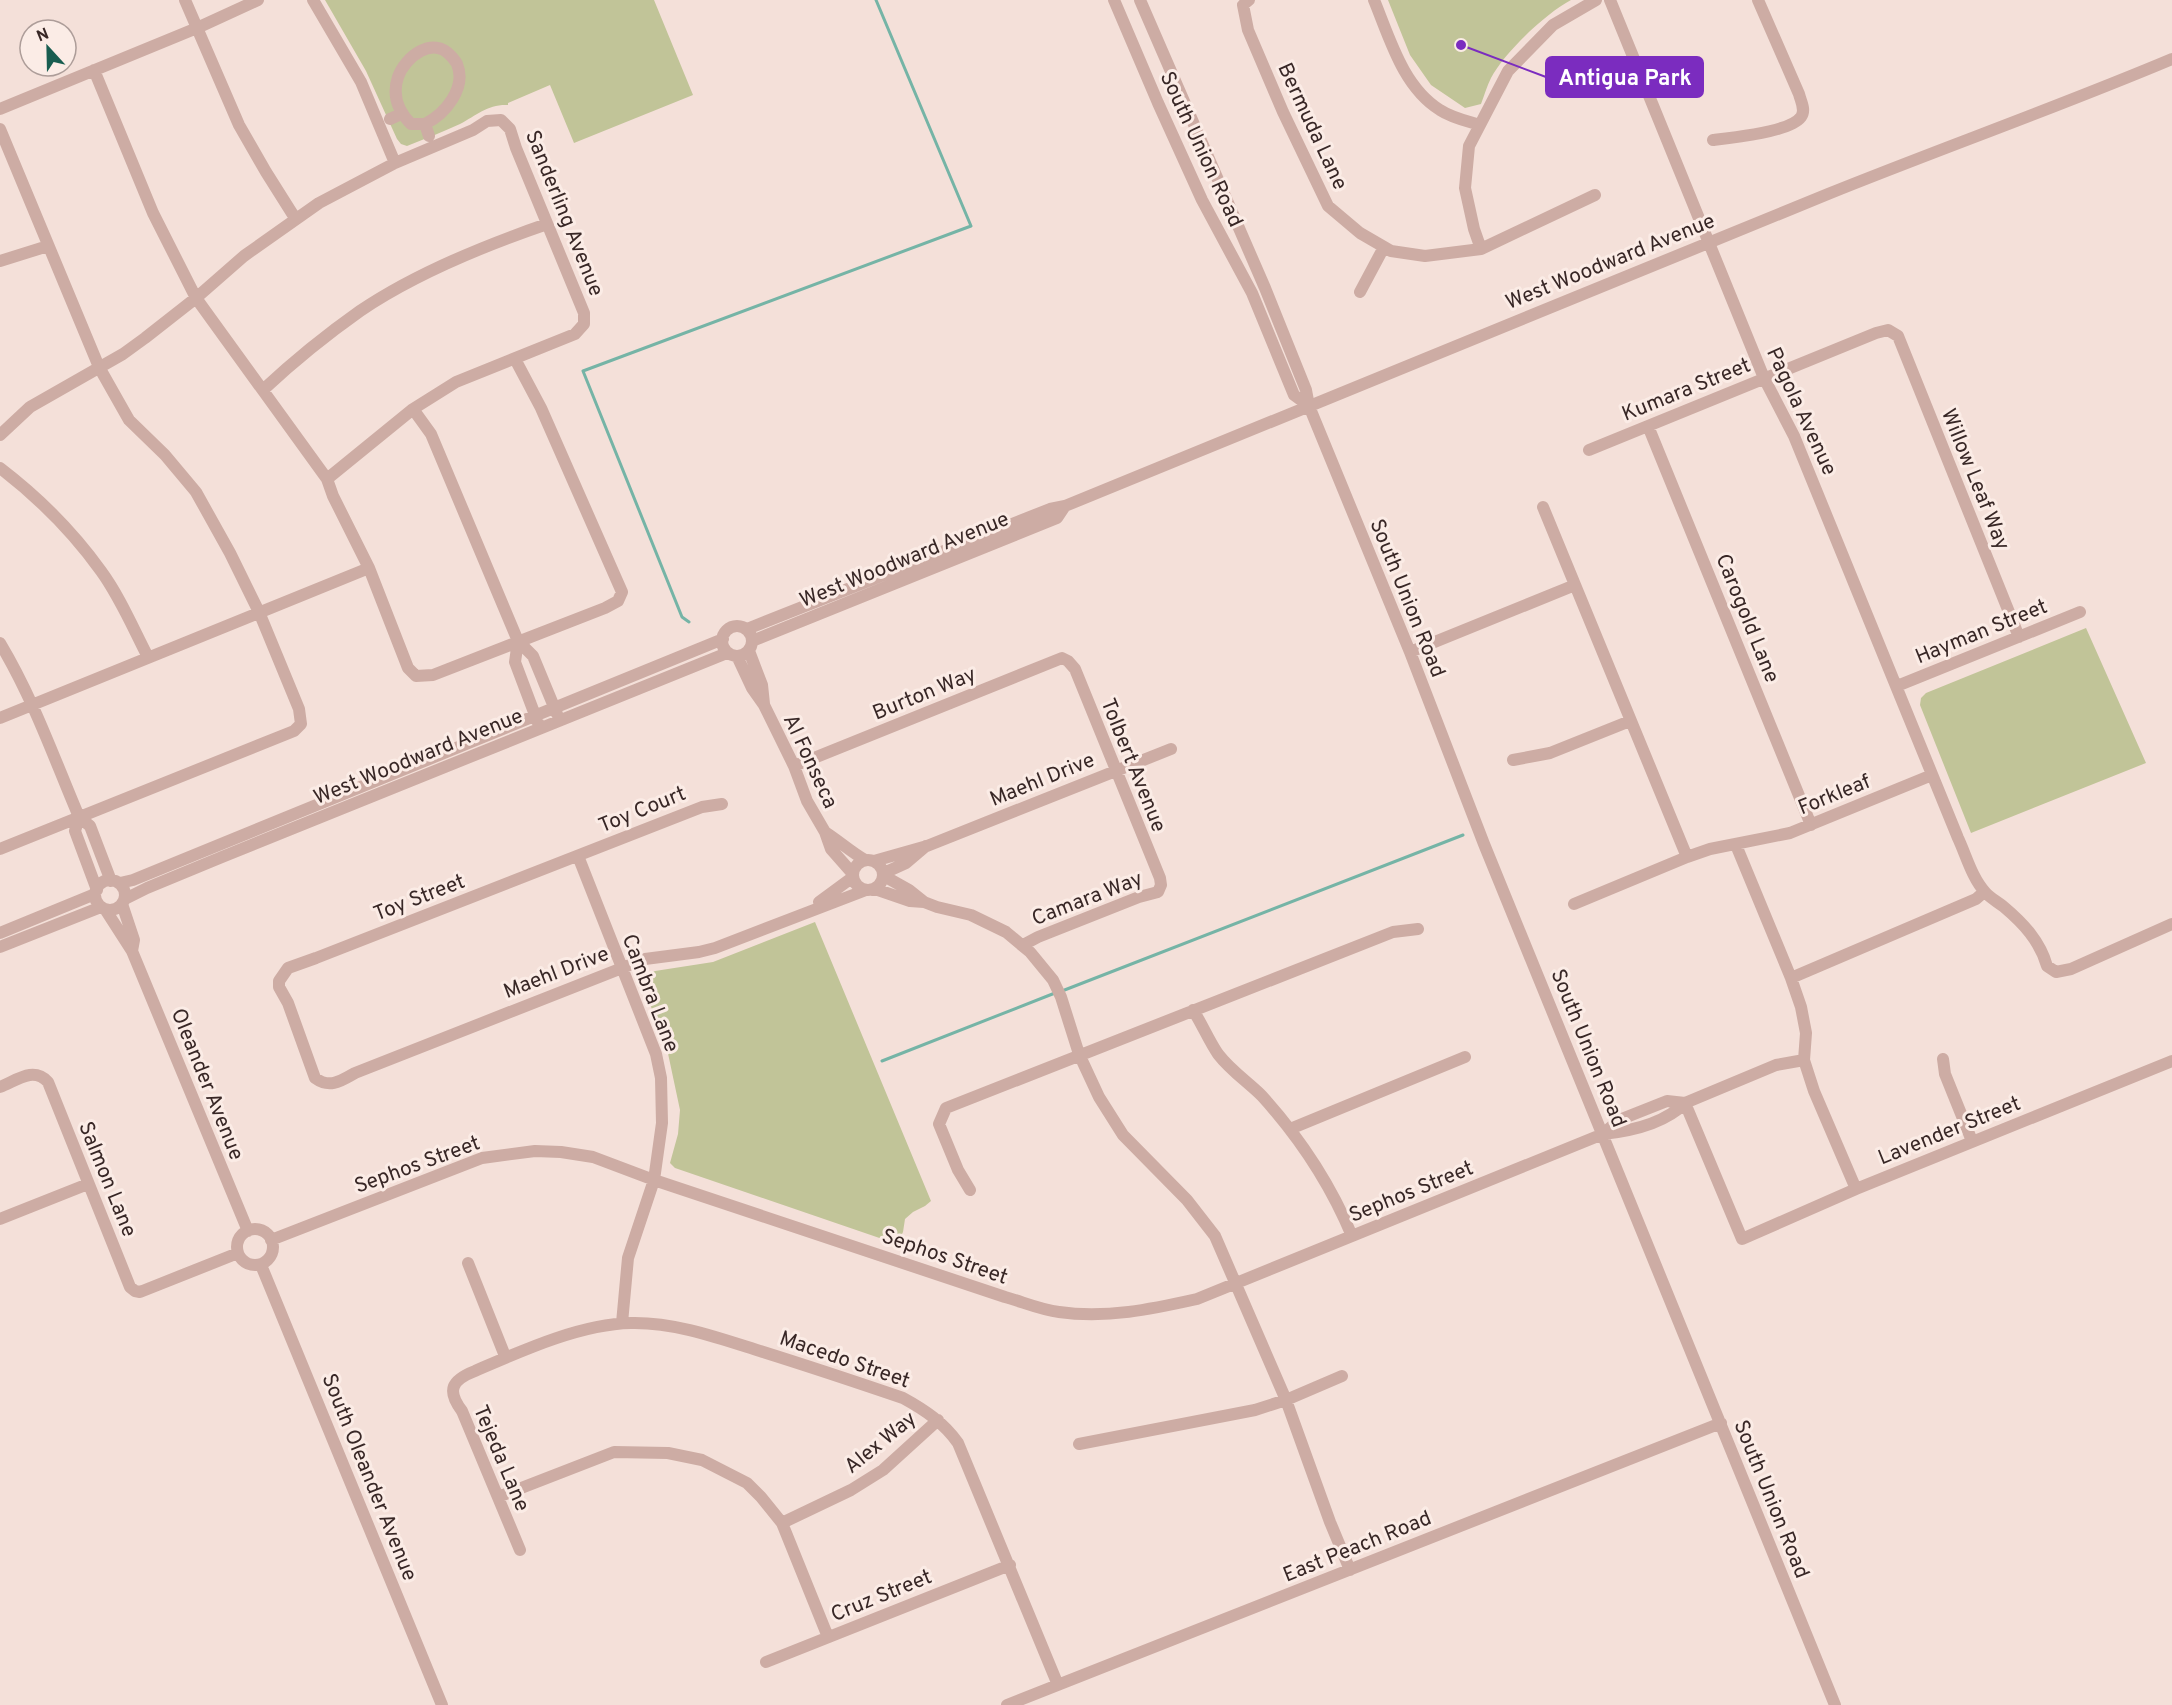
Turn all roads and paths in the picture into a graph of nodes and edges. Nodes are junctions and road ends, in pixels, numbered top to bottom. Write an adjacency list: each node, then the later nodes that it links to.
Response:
1 (185, 0): 11 (street)
2 (258, 0): 11 (street)
3 (313, 0): 19 (street)
4 (1114, 0): 35 (street, South Union Road)
5 (1140, 0): 35 (street, South Union Road)
6 (1374, 0): 16 (street)
7 (1596, 0): 16 (street)
8 (1610, 0): 23 (street, Pagola Avenue)
9 (1758, 0): 18 (street)
10 (1246, 2): 25 (street, Bermuda Lane)
11 (196, 28): 13 (street); 21 (street)
12 (2172, 59): 23 (street, West Woodward Avenue)
13 (94, 70): 14 (street); 29 (street)
14 (0, 109)
15 (395, 117): 15 (street)
16 (1480, 125): 26 (street)
17 (0, 129): 24 (street)
18 (1713, 140)
19 (394, 163): 21 (street); 22 (street, Sanderling Avenue)
20 (1595, 195): 26 (street, Bermuda Lane)
21 (295, 218): 29 (street)
22 (547, 224): 31 (street, Sanderling Avenue); 34 (street)
23 (1708, 243): 33 (street, Pagola Avenue); 35 (street, West Woodward Avenue)
24 (48, 246): 27 (street); 32 (street)
25 (1384, 247): 26 (street, Bermuda Lane); 28 (street)
26 (1481, 249)
27 (0, 261)
28 (1360, 292)
29 (196, 298): 32 (street); 34 (street)
30 (1898, 336): 33 (street, Kumara Street); 49 (street, Willow Leaf Way)
31 (515, 358): 36 (street); 51 (street)
32 (99, 368): 38 (street); 46 (street)
33 (1764, 378): 37 (street, Kumara Street); 57 (street, Pagola Avenue)
34 (264, 389): 41 (street)
35 (1309, 406): 42 (street, West Woodward Avenue); 54 (street, South Union Road)
36 (413, 410): 41 (street); 51 (street)
37 (1648, 426): 39 (street, Kumara Street); 72 (street, Carogold Lane)
38 (0, 435)
39 (1589, 450)
40 (0, 468): 55 (street)
41 (327, 479): 44 (street)
42 (1065, 506): 48 (street, West Woodward Avenue); 53 (street, West Woodward Avenue)
43 (1544, 507): 45 (street)
44 (369, 568): 46 (street); 51 (street)
45 (1575, 585): 54 (street); 62 (street)
46 (259, 612): 55 (street); 71 (street)
47 (2080, 612): 49 (street, Hayman Street)
48 (747, 629): 50 (street, West Woodward Avenue); 53 (street)
49 (2019, 637): 57 (street, Hayman Street)
50 (723, 639): 53 (street); 59 (street, West Woodward Avenue)
51 (518, 641): 59 (street); 63 (street)
52 (0, 643): 58 (street)
53 (741, 650): 61 (street, West Woodward Avenue); 67 (street, Al Fonseca)
54 (1410, 652): 112 (street, South Union Road)
55 (148, 657): 58 (street)
56 (1068, 661): 67 (street, Burton Way); 68 (street, Tolbert Avenue)
57 (1897, 686): 69 (street, Pagola Avenue)
58 (33, 705): 60 (street); 71 (street)
59 (555, 708): 61 (street); 63 (street, West Woodward Avenue)
60 (0, 718)
61 (559, 720): 63 (street, West Woodward Avenue)
62 (1630, 721): 66 (street); 78 (street)
63 (538, 722): 64 (street, West Woodward Avenue)
64 (512, 732): 83 (street, West Woodward Avenue); 89 (street, West Woodward Avenue)
65 (1171, 748): 68 (street, Maehl Drive)
66 (1513, 760)
67 (794, 766): 73 (street, Al Fonseca)
68 (1117, 770): 75 (street, Maehl Drive); 84 (street, Tolbert Avenue)
69 (1932, 775): 72 (street, Forkleaf); 88 (street, Pagola Avenue)
70 (722, 804): 77 (street, Toy Court)
71 (79, 817): 76 (street); 83 (street); 87 (street)
72 (1810, 825): 74 (street, Forkleaf)
73 (825, 832): 79 (street, Al Fonseca); 81 (street, Al Fonseca)
74 (1736, 845): 78 (street, Forkleaf); 101 (street)
75 (927, 846): 79 (street, Maehl Drive); 80 (street, Maehl Drive)
76 (0, 849)
77 (578, 856): 100 (street, Cambra Lane); 108 (street, Toy Street)
78 (1687, 857): 91 (street, Forkleaf)
79 (870, 860): 81 (street); 82 (street)
80 (906, 863): 82 (street, Maehl Drive); 85 (street)
81 (853, 875): 86 (street); 93 (street, Maehl Drive)
82 (884, 875): 85 (street); 86 (street)
83 (115, 882): 87 (street); 89 (street)
84 (1161, 885): 97 (street, Camara Way)
85 (901, 886): 90 (street)
86 (869, 890): 90 (street); 93 (street, Maehl Drive)
87 (96, 892): 92 (street); 96 (street)
88 (1984, 892): 94 (street); 101 (street)
89 (124, 901): 92 (street); 99 (street, Oleander Avenue)
90 (924, 902): 97 (street)
91 (1574, 904)
92 (103, 908): 98 (street); 99 (street, Oleander Avenue)
93 (806, 912): 100 (street, Maehl Drive)
94 (2172, 924)
95 (1418, 929): 102 (street)
96 (0, 933)
97 (1023, 945): 103 (street)
98 (0, 947)
99 (132, 951): 119 (street, Oleander Avenue)
100 (621, 968): 108 (street, Maehl Drive); 114 (street, Cambra Lane)
101 (1791, 978): 106 (street)
102 (1193, 1010): 103 (street); 111 (street)
103 (1079, 1054): 117 (street); 125 (street)
104 (1465, 1057): 111 (street)
105 (1943, 1059): 113 (street)
106 (1804, 1060): 110 (street, Sephos Street); 116 (street)
107 (2172, 1061): 113 (street, Lavender Street)
108 (325, 1084)
109 (0, 1087): 115 (street, Salmon Lane)
110 (1685, 1103): 112 (street, Sephos Street); 116 (street, Lavender Street)
111 (1290, 1129): 120 (street)
112 (1603, 1134): 120 (street, Sephos Street); 132 (street, South Union Road)
113 (1972, 1141): 116 (street, Lavender Street)
114 (654, 1180): 121 (street, Sephos Street); 125 (street, Sephos Street); 126 (street, Cambra Lane)
115 (88, 1184): 118 (street); 122 (street, Salmon Lane)
116 (1856, 1189)
117 (970, 1190)
118 (0, 1219)
119 (248, 1231): 121 (street); 122 (street)
120 (1352, 1236): 125 (street, Sephos Street)
121 (271, 1240): 124 (street)
122 (238, 1253): 124 (street)
123 (468, 1263): 127 (street)
124 (261, 1265): 142 (street, South Oleander Avenue)
125 (1236, 1282): 130 (street)
126 (622, 1323): 127 (street, Macedo Street); 131 (street, Macedo Street)
127 (505, 1356): 129 (street, Macedo Street)
128 (1342, 1376): 130 (street)
129 (456, 1381): 134 (street, Tejeda Lane)
130 (1286, 1400): 133 (street); 138 (street)
131 (938, 1420): 135 (street, Alex Way); 137 (street, Macedo Street)
132 (1720, 1424): 138 (street, East Peach Road); 144 (street, South Union Road)
133 (1079, 1444)
134 (498, 1497): 135 (street); 136 (street, Tejeda Lane)
135 (782, 1523): 139 (street)
136 (520, 1550)
137 (1010, 1565): 139 (street, Cruz Street); 141 (street, Macedo Street)
138 (1350, 1570): 141 (street, East Peach Road)
139 (828, 1637): 140 (street, Cruz Street)
140 (766, 1662)
141 (1058, 1685): 143 (street, East Peach Road)
142 (442, 1705)
143 (1007, 1705)
144 (1835, 1705)

